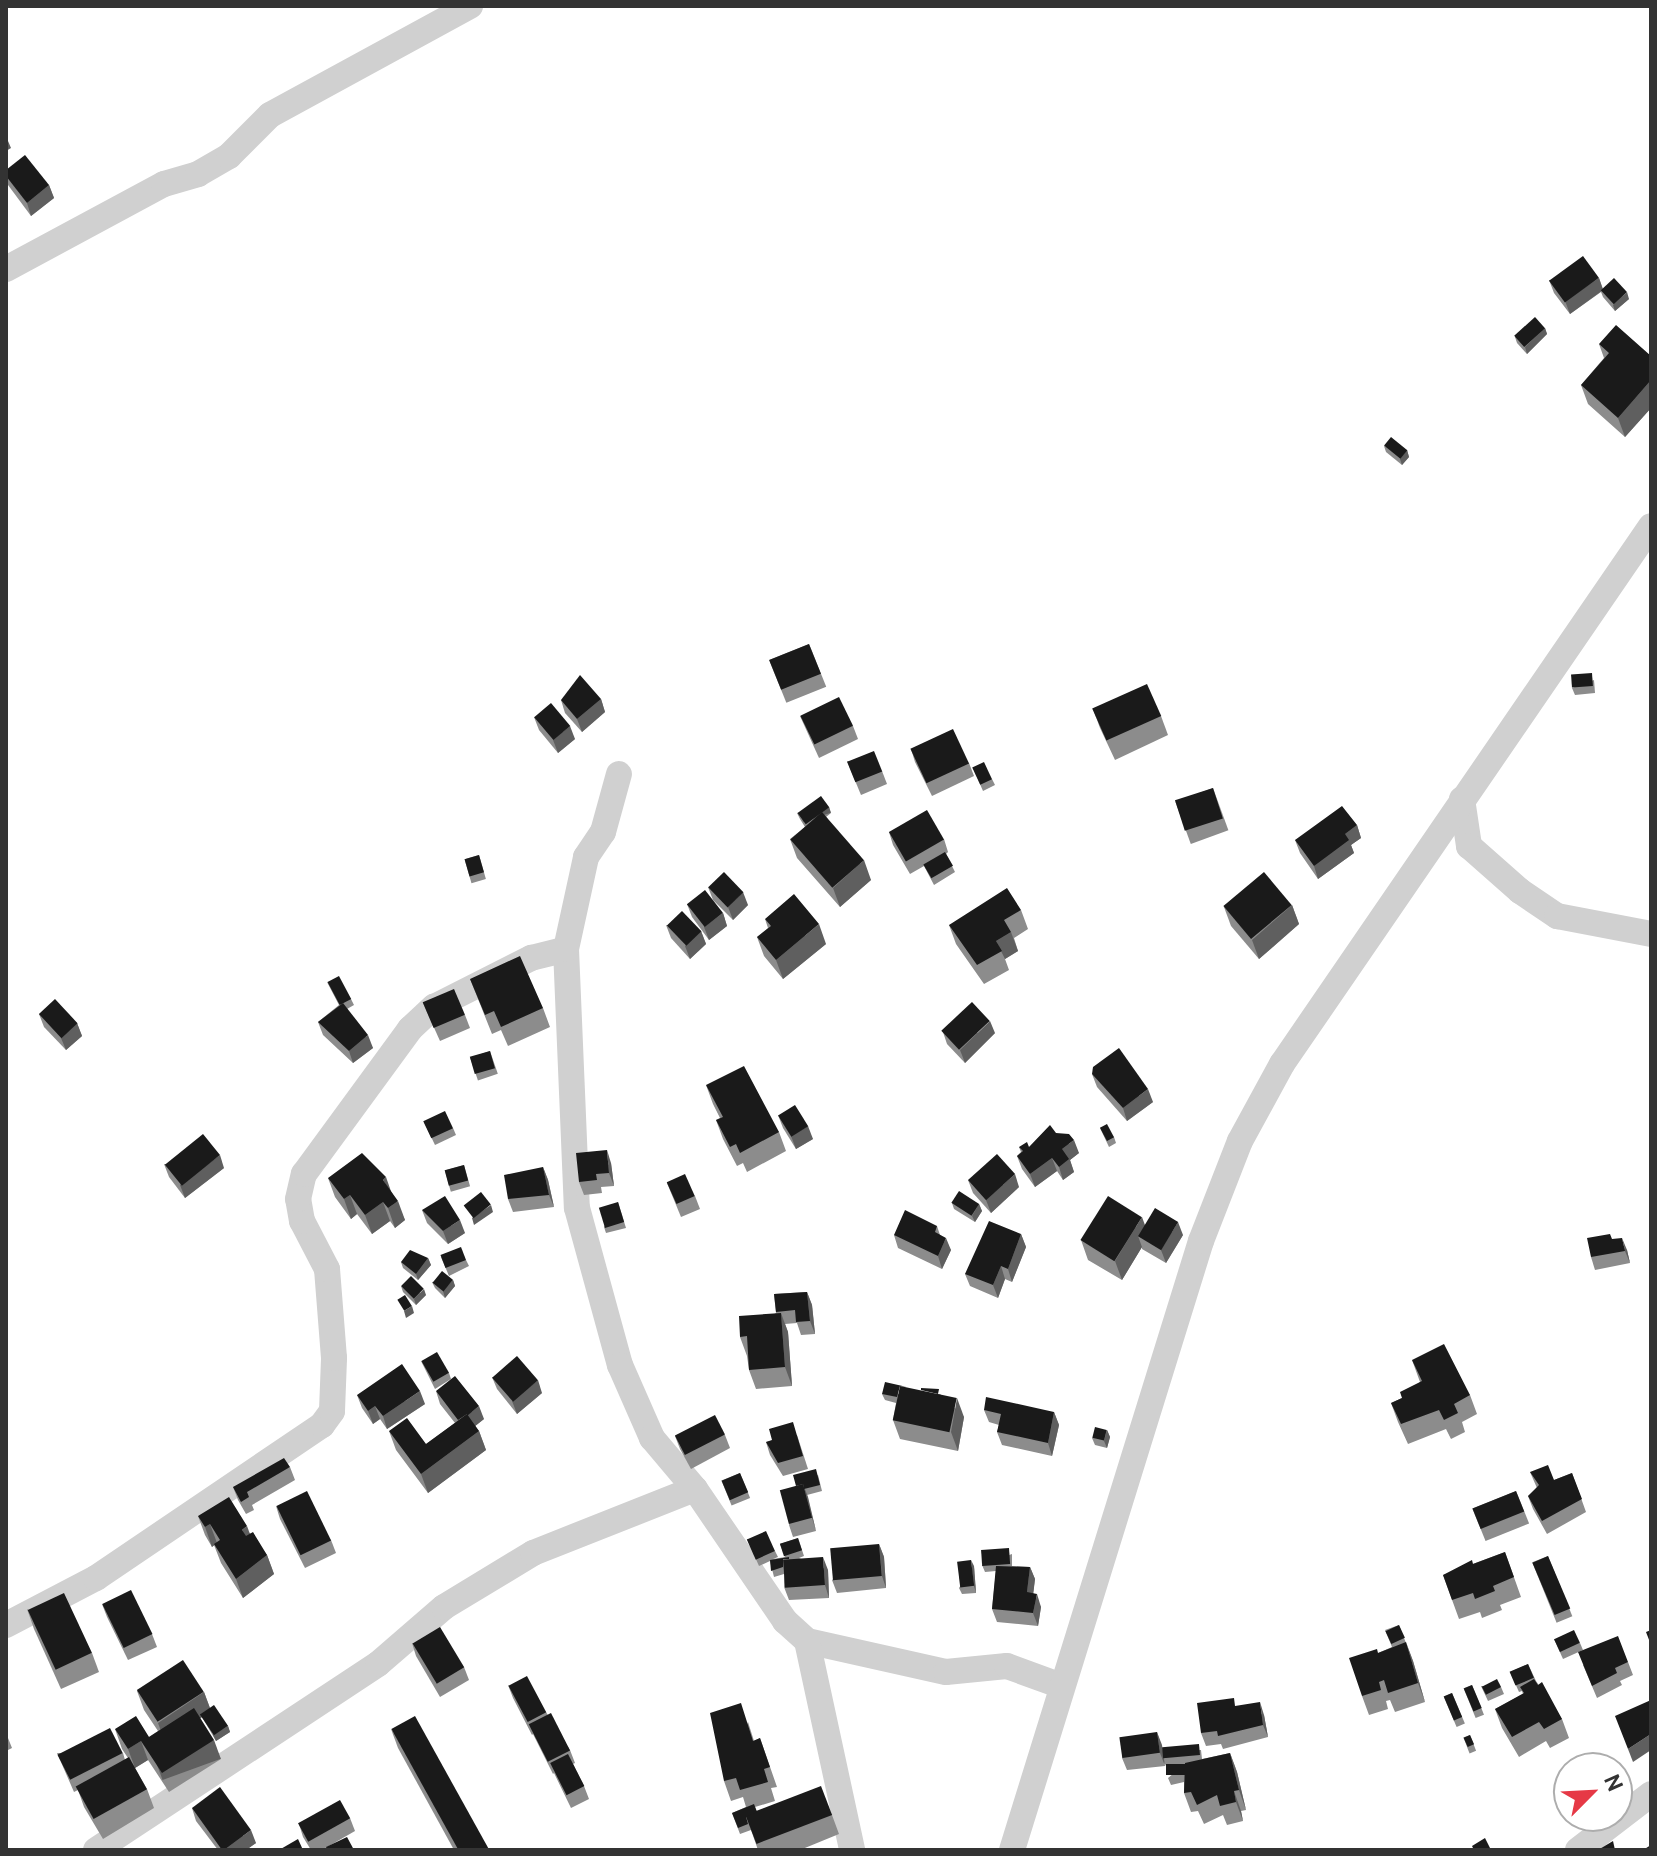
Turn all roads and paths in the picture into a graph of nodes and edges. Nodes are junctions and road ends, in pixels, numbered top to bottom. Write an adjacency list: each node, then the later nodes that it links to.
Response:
1 (470, 6): 2 (street)
2 (6, 269)
3 (1651, 526): 5 (street)
4 (619, 774): 7 (street)
5 (1462, 799): 6 (street); 11 (street)
6 (1651, 934)
7 (566, 949): 8 (street); 9 (street)
8 (695, 1489): 10 (street); 13 (street)
9 (6, 1625)
10 (807, 1641): 11 (street); 14 (street)
11 (1059, 1685): 15 (street)
12 (1651, 1794): 16 (street)
13 (96, 1850)
14 (852, 1850)
15 (1012, 1850)
16 (1578, 1850)

